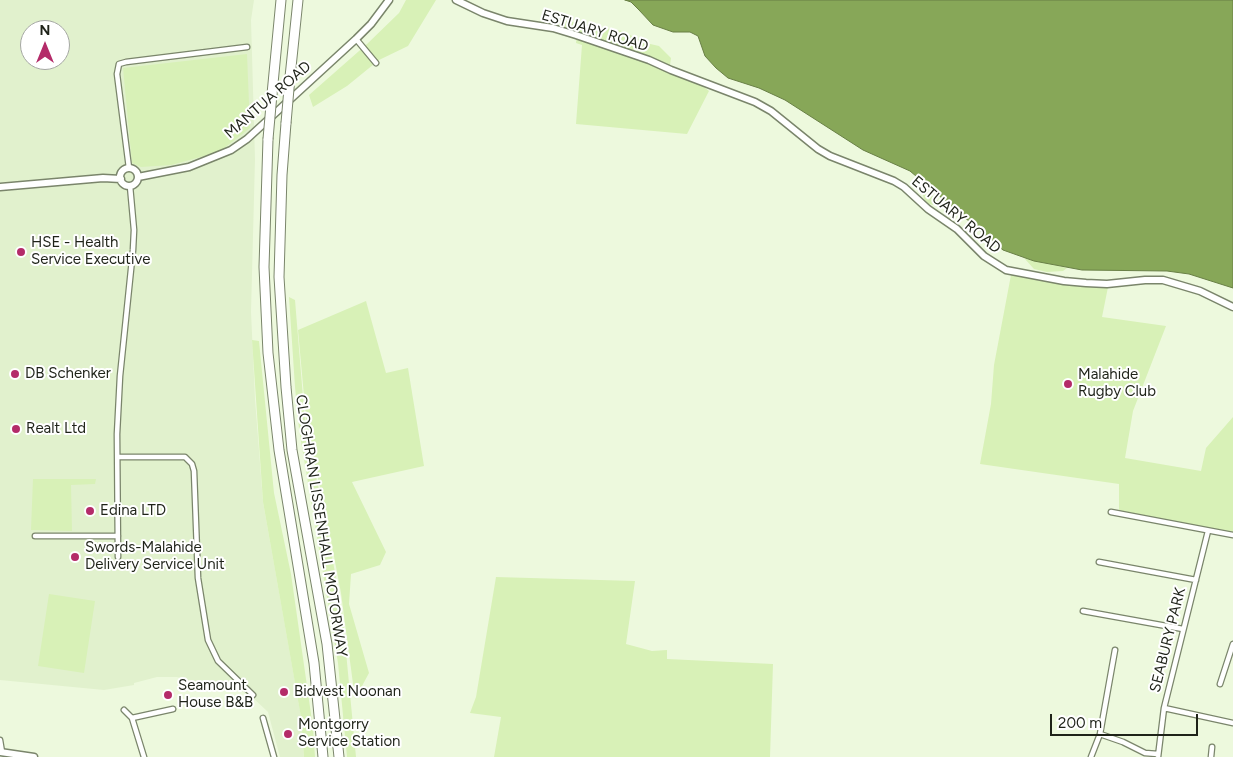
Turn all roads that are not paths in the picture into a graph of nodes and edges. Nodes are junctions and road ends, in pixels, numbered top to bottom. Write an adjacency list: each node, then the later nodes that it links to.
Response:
1 (282, 0): 43 (highway, CLOGHRAN LISSENHALL MOTORWAY, bridge)
2 (298, 0): 44 (highway, CLOGHRAN LISSENHALL MOTORWAY, bridge)
3 (389, 0): 5 (street, MANTUA ROAD)
4 (456, 0): 13 (street, ESTUARY ROAD)
5 (356, 39): 7 (street); 9 (street, MANTUA ROAD)
6 (247, 47): 8 (street)
7 (376, 63)
8 (129, 168): 9 (street); 10 (street)
9 (138, 177): 11 (street)
10 (120, 179): 11 (street); 12 (street)
11 (130, 186): 14 (street)
12 (0, 187)
13 (1233, 307)
14 (118, 457): 19 (street); 28 (street)
15 (1110, 512): 16 (street)
16 (1208, 531): 17 (street); 22 (street, SEABURY PARK)
17 (1233, 535)
18 (34, 536): 19 (street)
19 (118, 536): 20 (street)
20 (118, 557)
21 (1099, 562): 22 (street)
22 (1196, 580): 24 (street, SEABURY PARK)
23 (1083, 611): 24 (street)
24 (1183, 629): 29 (street, SEABURY PARK)
25 (1233, 644): 27 (street)
26 (1115, 650): 35 (street)
27 (1220, 684)
28 (253, 695)
29 (1164, 708): 34 (street); 39 (street, SEABURY PARK)
30 (173, 709): 32 (street)
31 (124, 710): 32 (street)
32 (132, 718): 41 (street)
33 (263, 718): 42 (street)
34 (1233, 723)
35 (1100, 734): 39 (street); 45 (street)
36 (0, 740): 38 (street)
37 (1212, 747): 46 (street)
38 (4, 753): 40 (street)
39 (1158, 755)
40 (34, 757)
41 (144, 757)
42 (274, 757)
43 (323, 757)
44 (339, 757)
45 (1092, 757)
46 (1211, 757)

